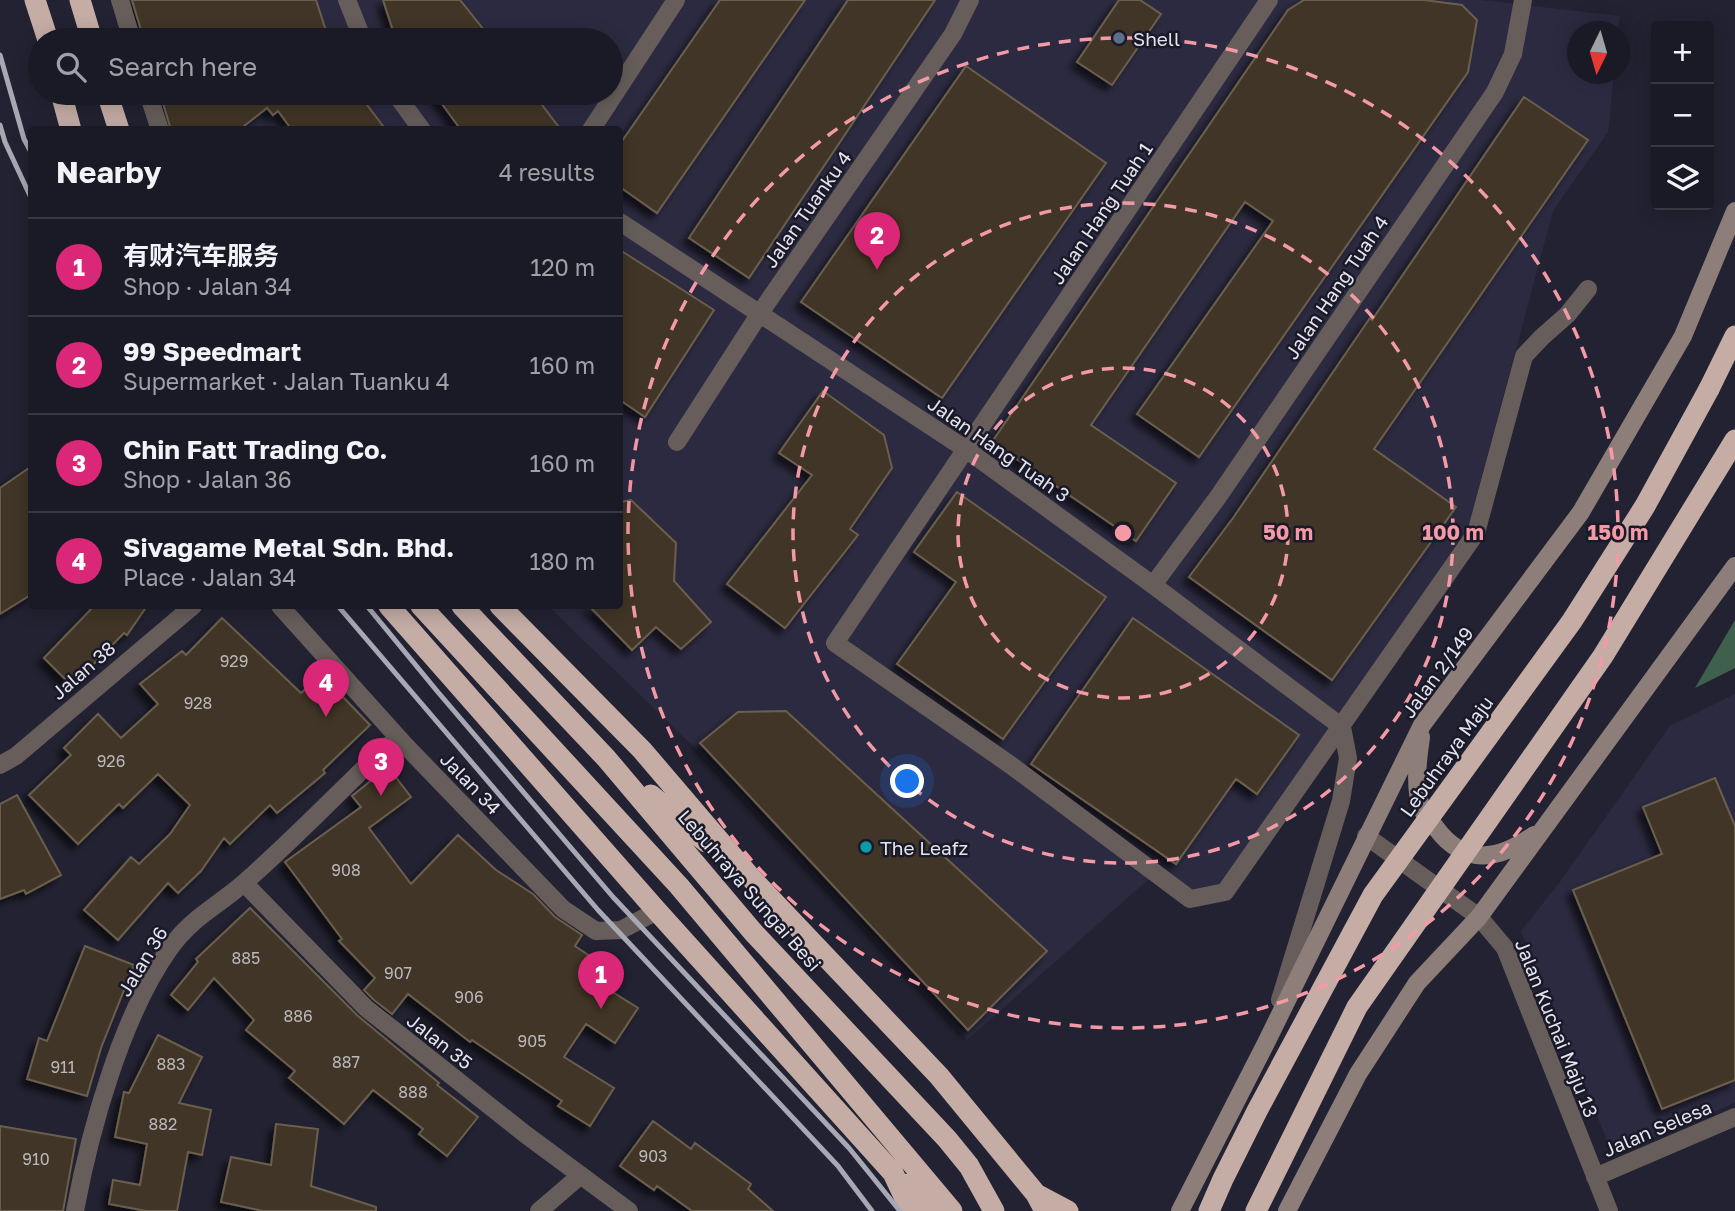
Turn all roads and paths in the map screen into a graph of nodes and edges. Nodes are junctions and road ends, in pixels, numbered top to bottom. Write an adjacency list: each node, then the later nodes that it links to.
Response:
1 (35, 0): 9 (highway)
2 (80, 0): 10 (highway)
3 (120, 0): 11 (street)
4 (347, 0): 12 (street)
5 (676, 0): 13 (street)
6 (970, 0): 27 (street, Jalan Tuanku 4)
7 (1269, 0): 31 (street, Jalan Hang Tuah 1)
8 (1523, 0): 33 (street, Jalan Hang Tuah 4)
9 (44, 28)
10 (88, 28)
11 (128, 28)
12 (358, 28)
13 (623, 81)
14 (64, 105): 19 (highway)
15 (111, 105): 20 (highway)
16 (152, 105): 21 (street)
17 (404, 105): 22 (street)
18 (607, 105): 23 (street)
19 (70, 126)
20 (118, 126)
21 (159, 126)
22 (419, 126)
23 (594, 126)
24 (1735, 211): 40 (main road, Jalan 2/149)
25 (623, 224): 27 (street, Jalan Hang Tuah 3)
26 (1588, 289): 41 (street)
27 (760, 313): 30 (street, Jalan Tuanku 4); 31 (street, Jalan Hang Tuah 3)
28 (1735, 336): 66 (highway, Lebuhraya Maju, bridge)
29 (1735, 440): 67 (highway, bridge)
30 (677, 442)
31 (967, 450): 33 (street, Jalan Hang Tuah 3); 41 (street, Jalan Hang Tuah 1)
32 (1735, 566): 45 (main road)
33 (1153, 585): 41 (street, Jalan Hang Tuah 3)
34 (189, 609): 44 (street, Jalan 38)
35 (283, 609): 42 (street, Jalan 34)
36 (392, 609): 49 (highway)
37 (424, 609): 62 (highway)
38 (465, 609): 43 (highway, Lebuhraya Sungai Besi)
39 (503, 609): 47 (highway)
40 (1422, 724): 45 (main road); 46 (main road, Jalan 2/149)
41 (1342, 727): 51 (street)
42 (404, 744): 48 (street, Jalan 36); 49 (street, Jalan 34)
43 (606, 758): 47 (highway); 63 (highway, Lebuhraya Sungai Besi)
44 (0, 765)
45 (1548, 825): 50 (main road)
46 (1366, 836): 50 (street, Jalan Kuchai Maju 13); 51 (main road, Jalan 2/149)
47 (753, 880): 56 (highway)
48 (244, 883): 54 (street, Jalan 35); 57 (street, Jalan 36)
49 (657, 911): 53 (highway)
50 (1479, 917): 55 (street, Jalan Kuchai Maju 13); 68 (main road)
51 (1266, 1043): 65 (main road, Jalan 2/149)
52 (1735, 1117): 55 (street, Jalan Selesa)
53 (893, 1173): 60 (highway); 61 (highway)
54 (581, 1175): 58 (street); 59 (street, Jalan 35)
55 (1595, 1177): 69 (street, Jalan Kuchai Maju 13)
56 (1040, 1203): 64 (highway)
57 (75, 1211)
58 (539, 1211)
59 (629, 1211)
60 (911, 1211)
61 (931, 1211)
62 (952, 1211)
63 (994, 1211)
64 (1068, 1211)
65 (1180, 1211)
66 (1209, 1211)
67 (1256, 1211)
68 (1287, 1211)
69 (1609, 1211)

